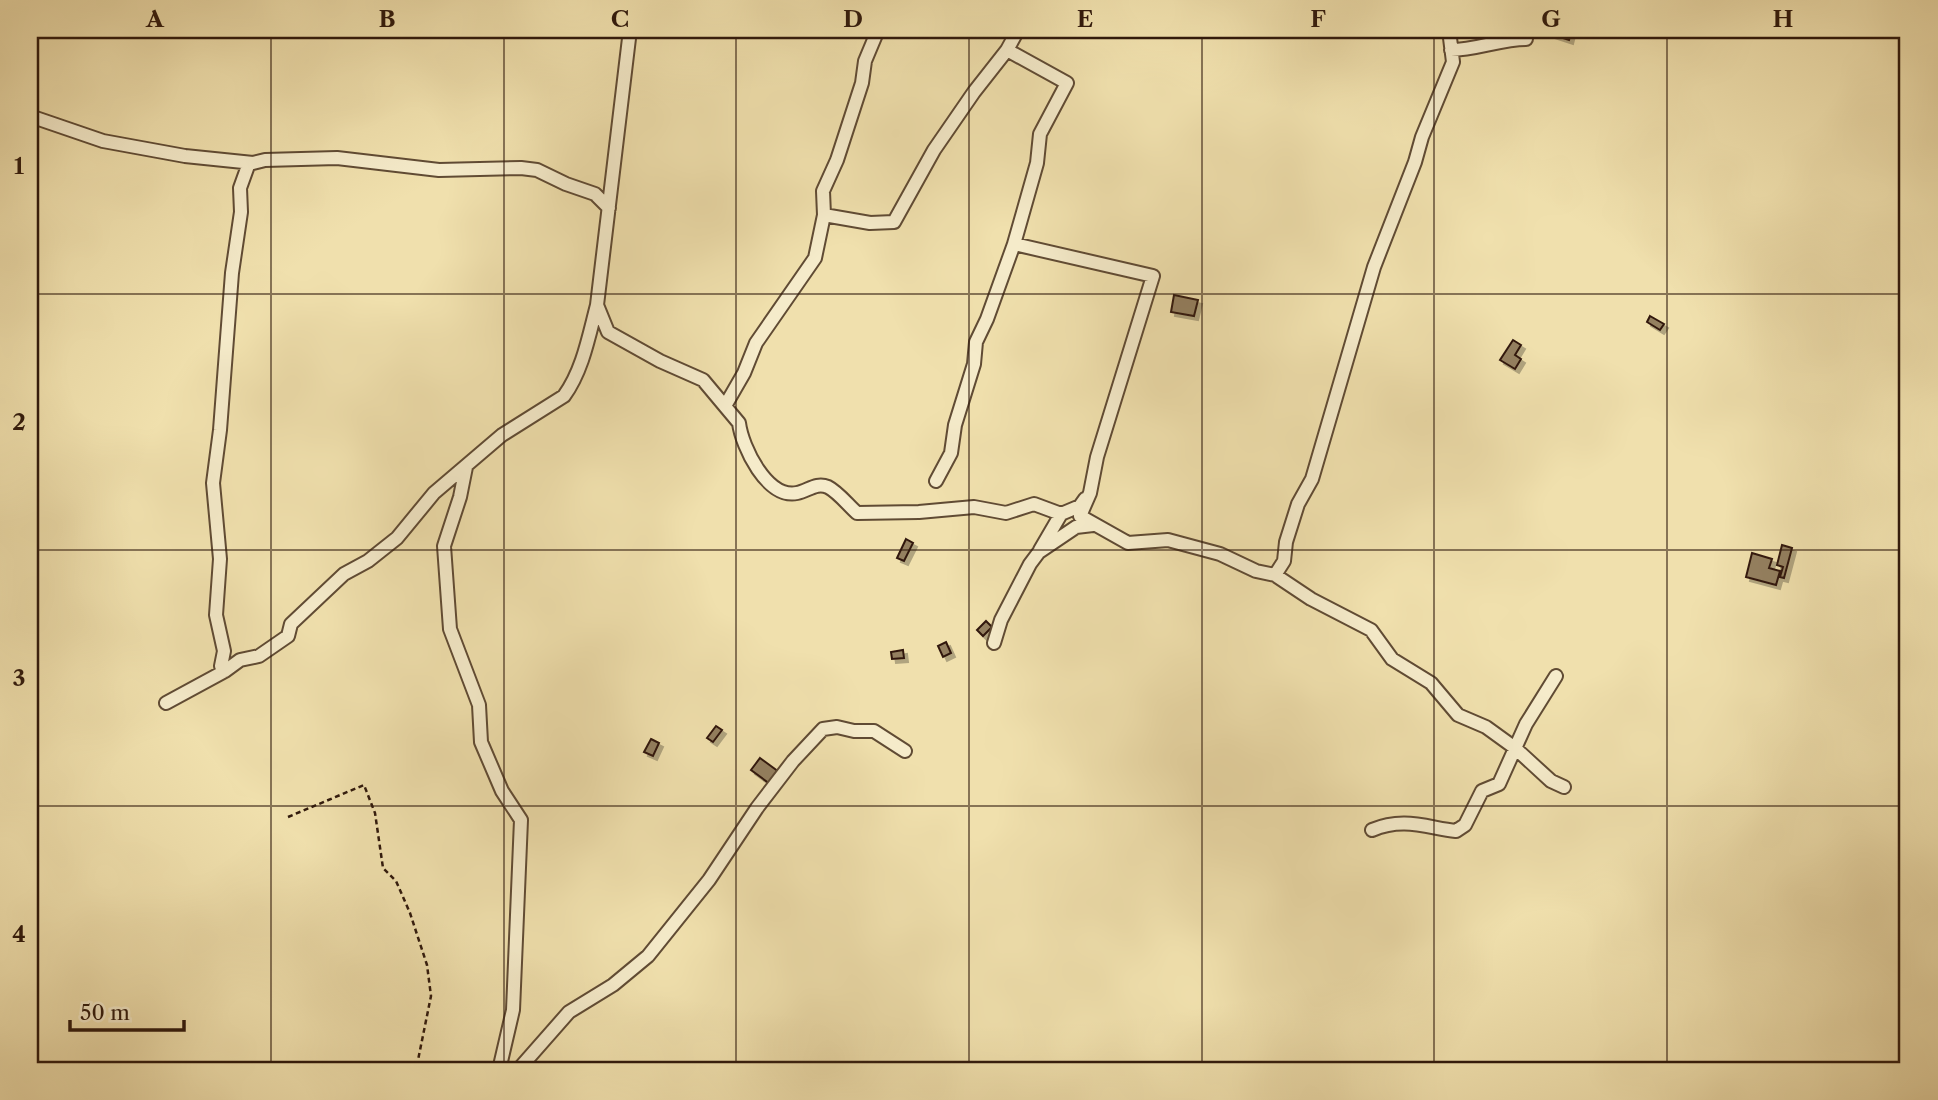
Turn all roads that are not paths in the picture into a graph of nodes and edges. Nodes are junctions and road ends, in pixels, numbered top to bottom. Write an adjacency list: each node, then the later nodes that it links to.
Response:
1 (630, 30): 10 (street)
2 (878, 30): 11 (street)
3 (1018, 30): 6 (street)
4 (1448, 30): 7 (street)
5 (1526, 39): 7 (street)
6 (1007, 50): 11 (street); 12 (street)
7 (1451, 50): 21 (street)
8 (30, 116): 9 (street)
9 (248, 163): 10 (street); 23 (street)
10 (608, 208): 13 (street)
11 (824, 215): 14 (street)
12 (1014, 244): 16 (street); 17 (street)
13 (597, 305): 14 (street); 15 (street)
14 (725, 406): 18 (street)
15 (466, 467): 23 (street); 30 (street)
16 (936, 481)
17 (1090, 493): 18 (street); 19 (street)
18 (1062, 514): 20 (street)
19 (1093, 525): 20 (street); 21 (street)
20 (1039, 552): 22 (street)
21 (1275, 575): 26 (street)
22 (995, 643)
23 (225, 671): 25 (street)
24 (1556, 676): 26 (street)
25 (166, 703)
26 (1516, 748): 28 (street); 29 (street)
27 (905, 751): 31 (street)
28 (1564, 787)
29 (1373, 830)
30 (499, 1070)
31 (518, 1070)

